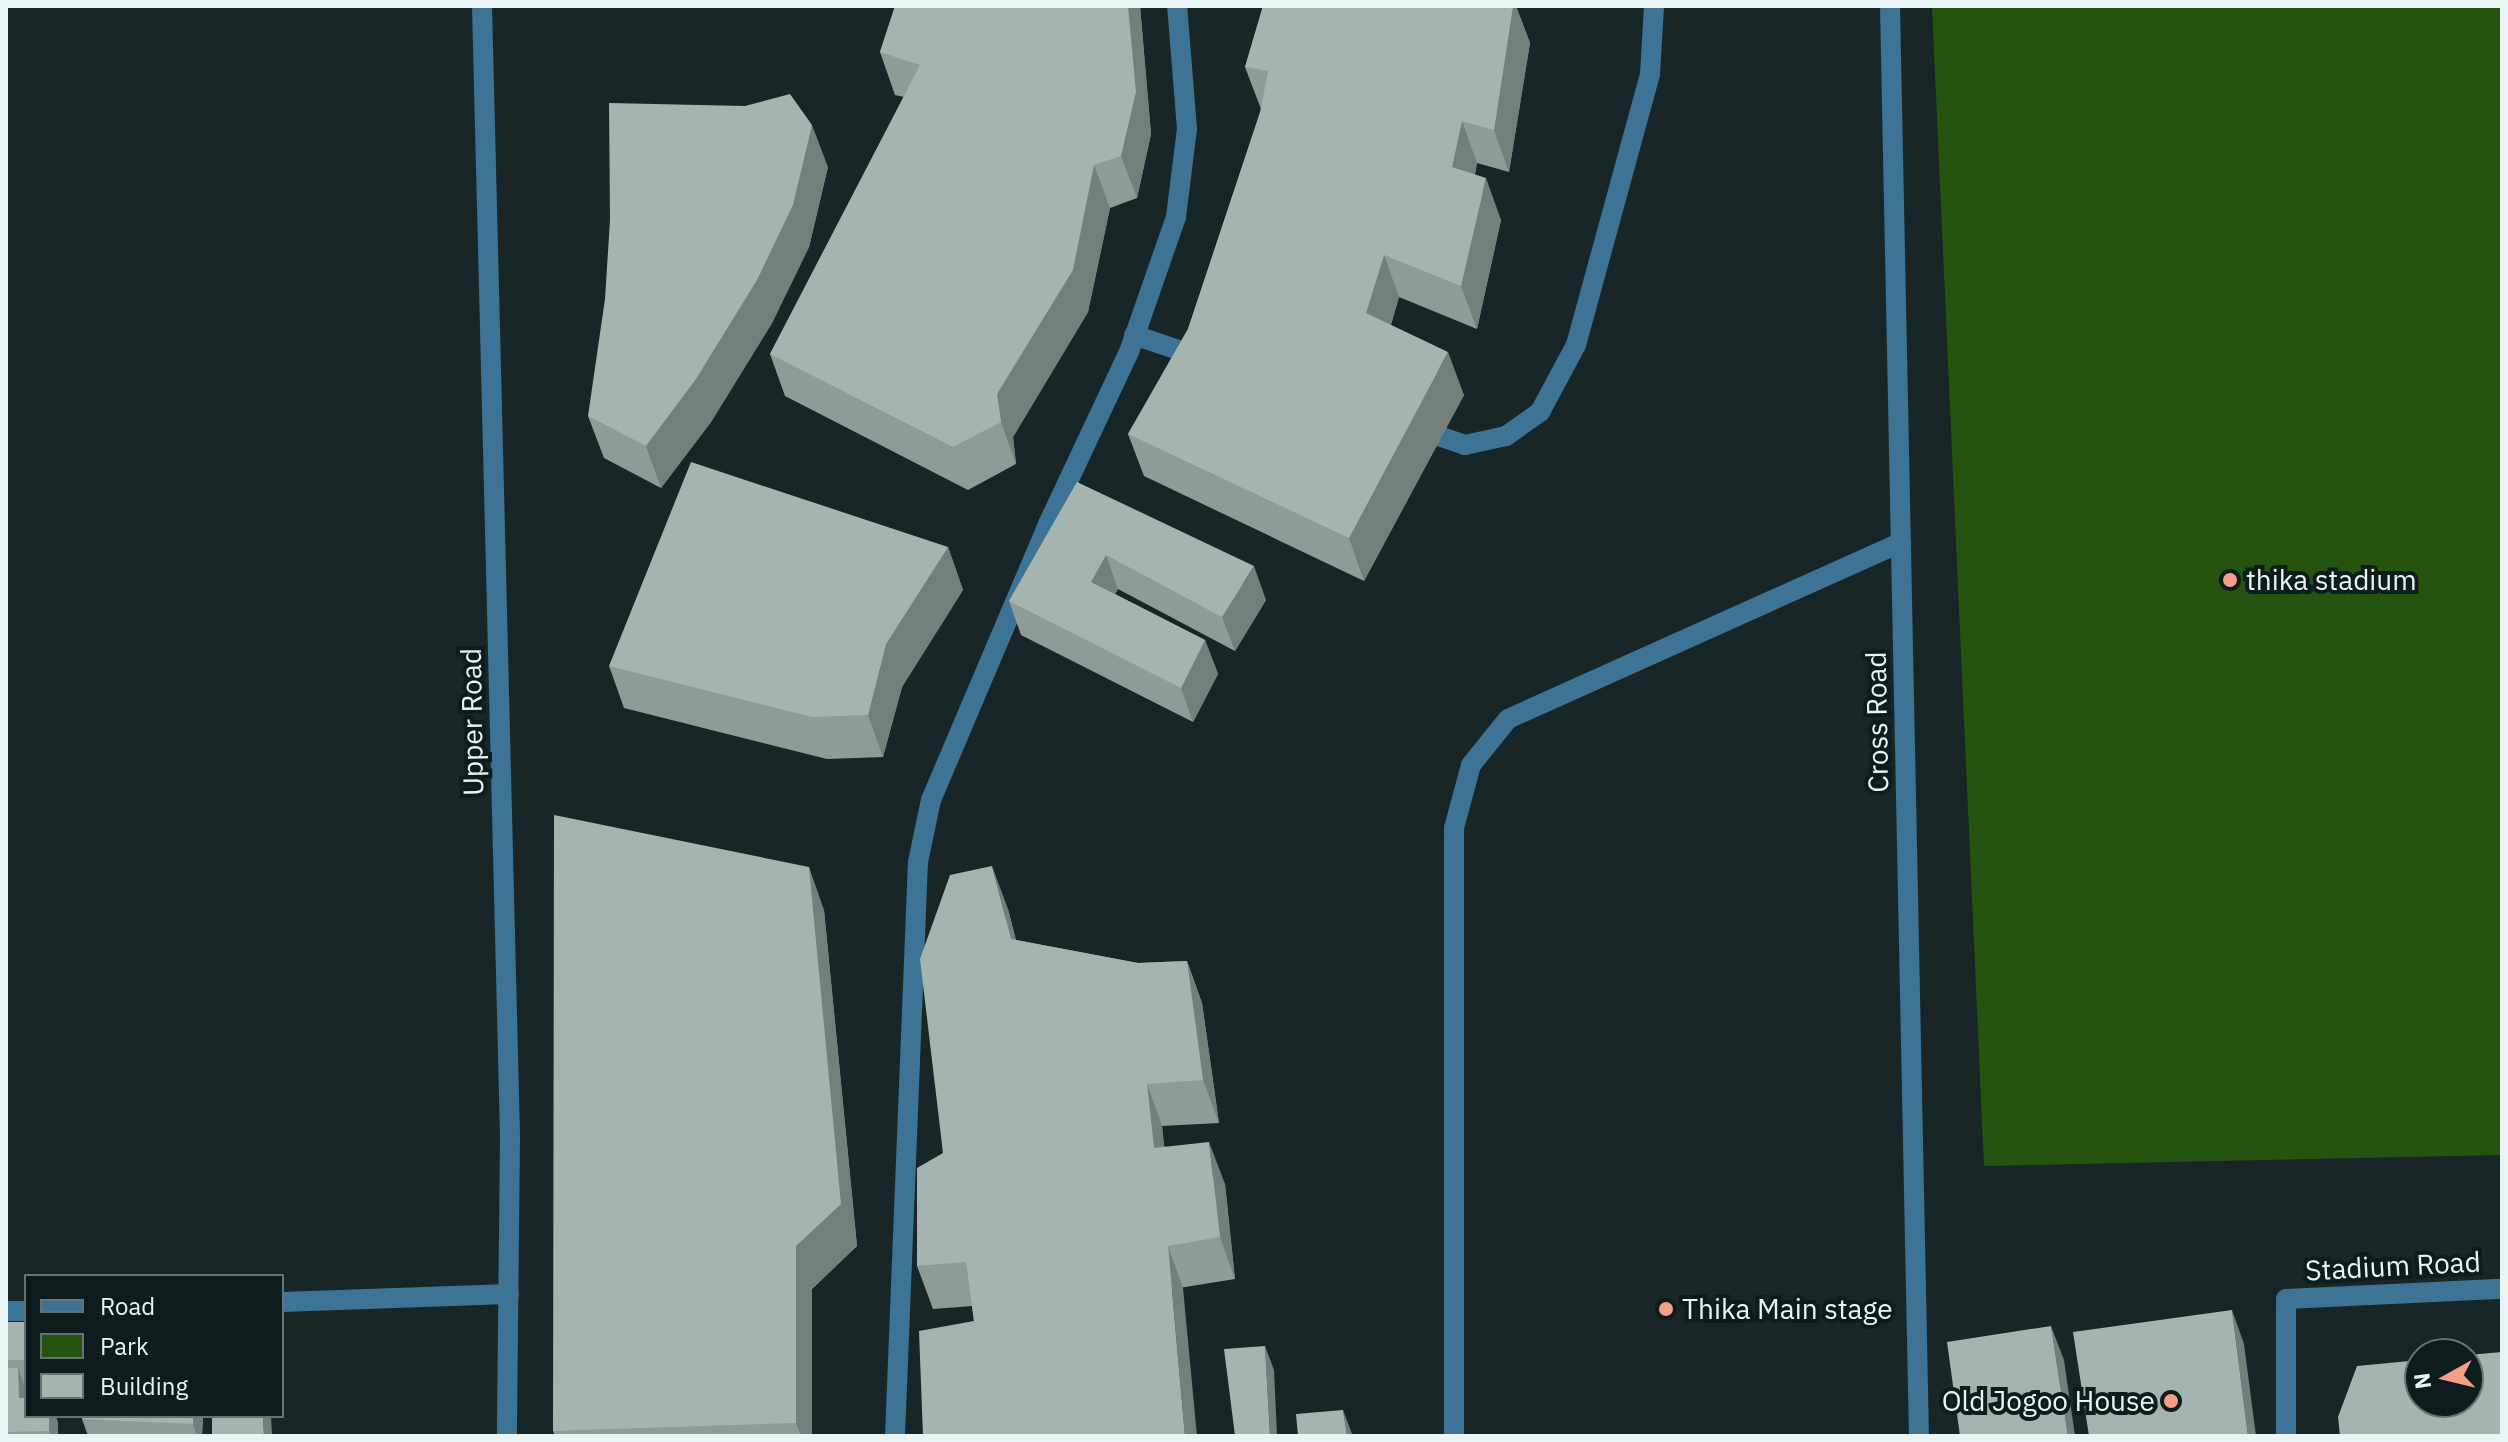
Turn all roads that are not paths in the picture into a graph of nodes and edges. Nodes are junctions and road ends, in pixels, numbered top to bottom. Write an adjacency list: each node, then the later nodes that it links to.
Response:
1 (482, 6): 10 (street, Upper Road)
2 (1177, 6): 5 (street)
3 (1654, 6): 7 (street)
4 (1890, 6): 8 (street, Cross Road)
5 (1134, 335): 6 (street); 13 (street)
6 (1224, 365)
7 (1390, 420)
8 (1901, 542): 14 (street); 15 (street, Cross Road)
9 (2502, 1289): 16 (street, Stadium Road)
10 (509, 1294): 11 (street); 12 (street, Upper Road)
11 (284, 1302)
12 (507, 1436)
13 (895, 1436)
14 (1454, 1436)
15 (1919, 1436)
16 (2286, 1436)

